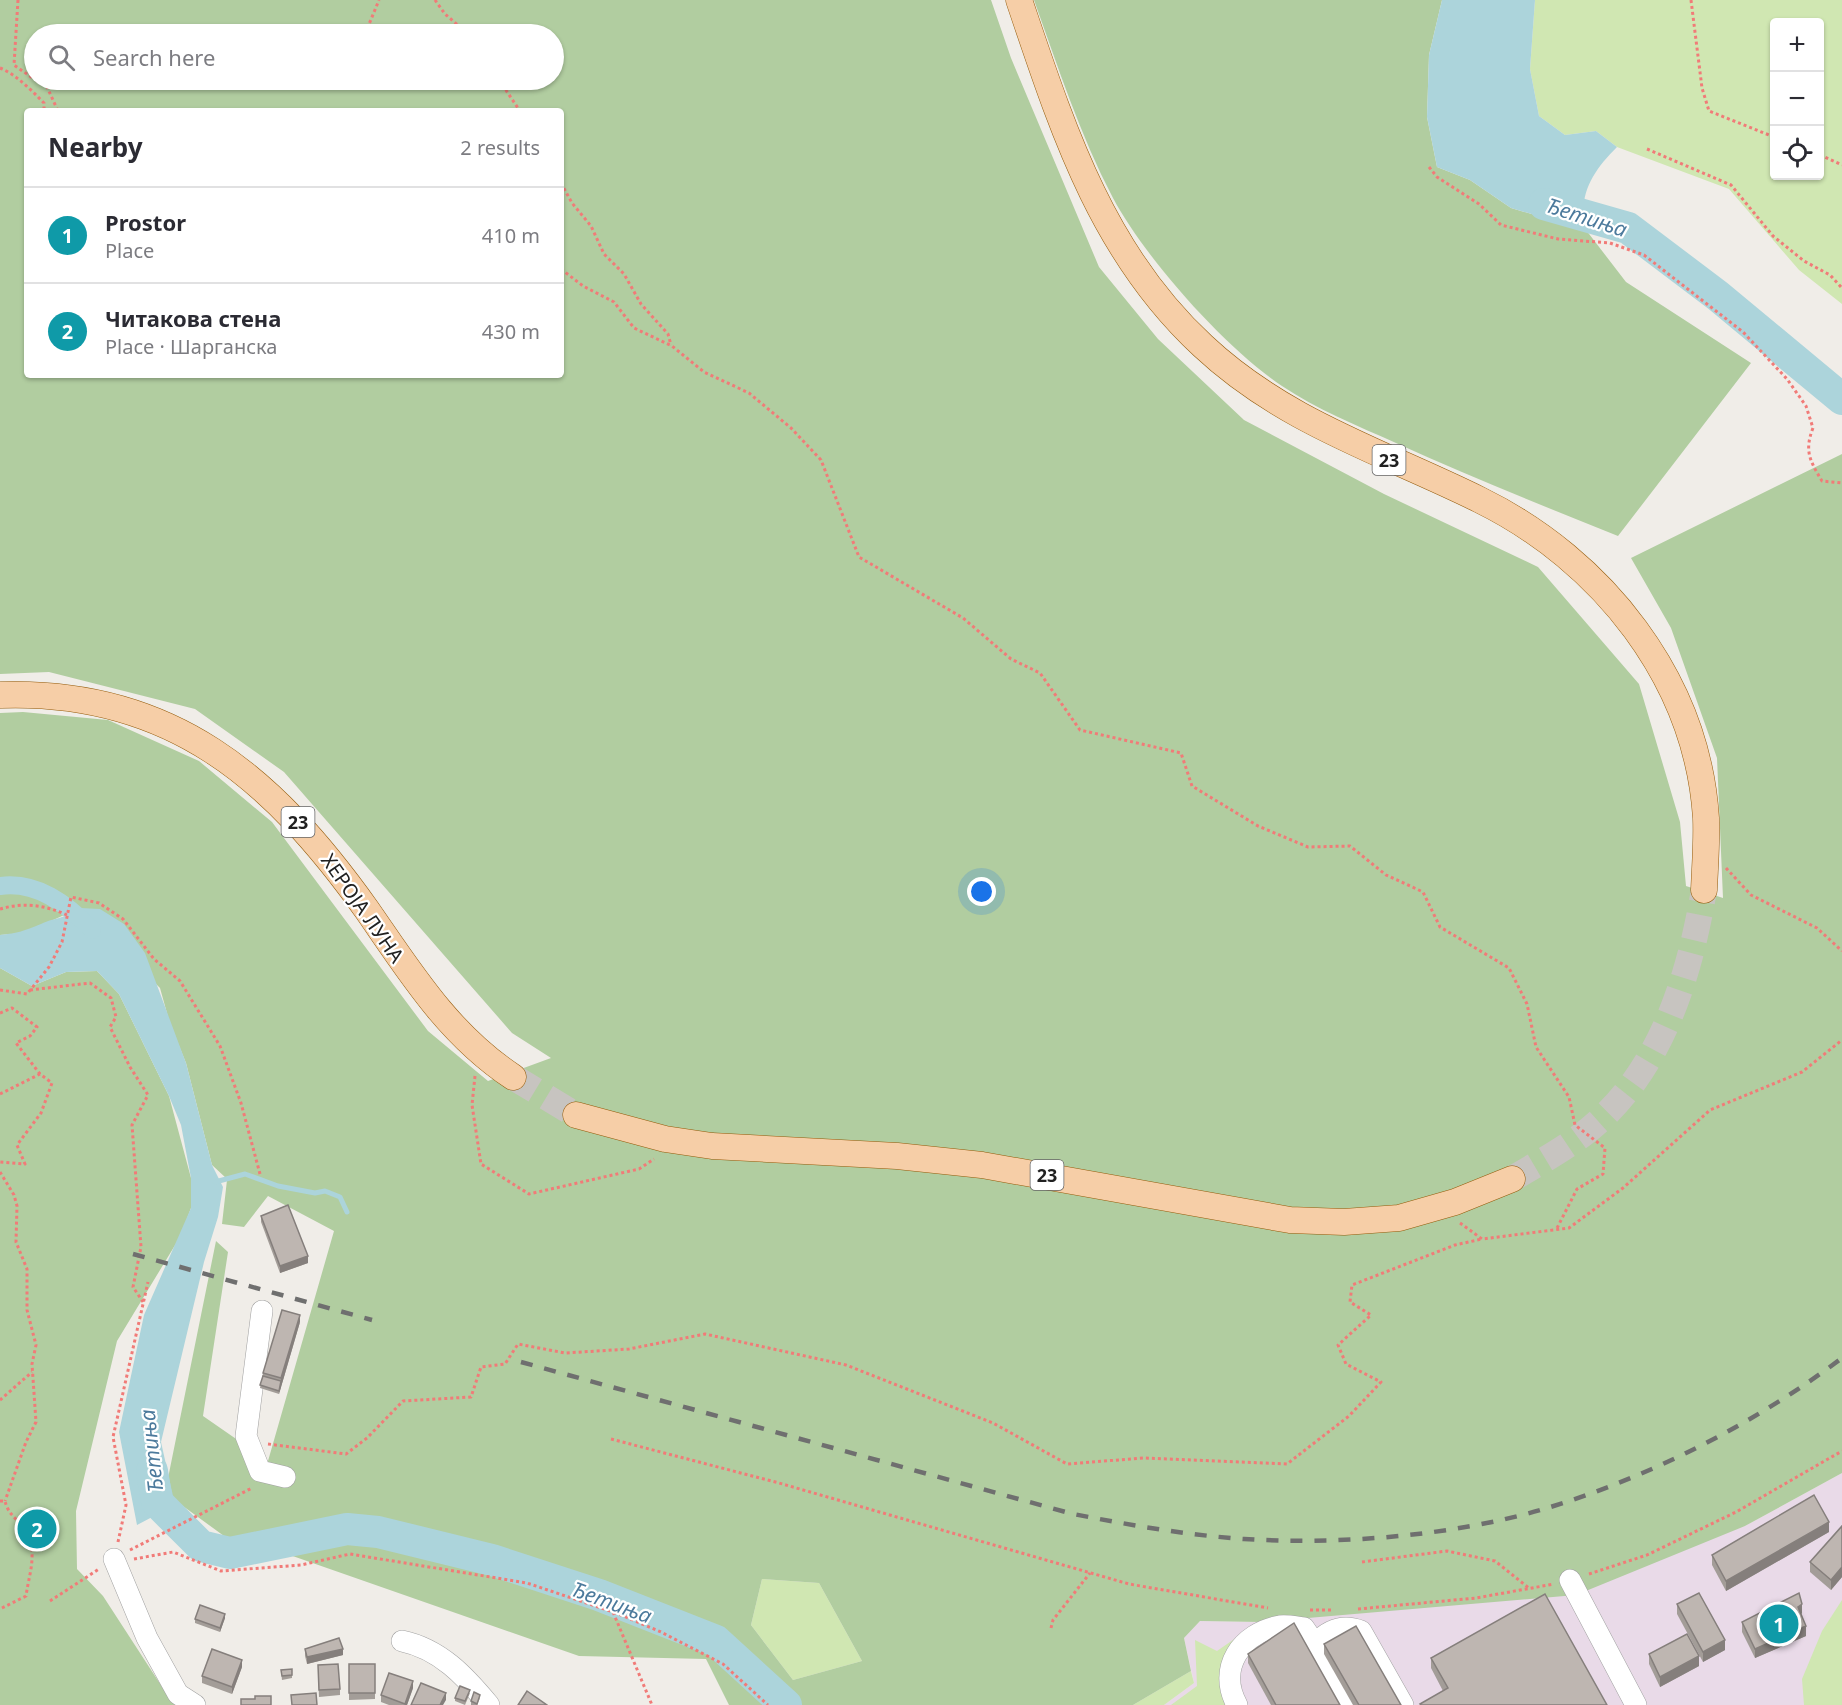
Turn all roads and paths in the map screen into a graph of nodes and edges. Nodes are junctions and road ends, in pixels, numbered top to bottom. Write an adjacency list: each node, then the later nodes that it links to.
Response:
1 (18, 0): 9 (path)
2 (379, 0): 6 (path)
3 (435, 0): 7 (path)
4 (1019, 0): 28 (main road, 23)
5 (1691, 0): 17 (path)
6 (371, 24)
7 (456, 24)
8 (0, 68): 10 (path)
9 (24, 71)
10 (24, 85)
11 (30, 90): 14 (path)
12 (49, 90): 15 (path)
13 (506, 90): 16 (path)
14 (44, 108)
15 (57, 108)
16 (518, 108)
17 (1770, 135)
18 (1647, 149): 24 (path)
19 (1824, 157): 20 (path)
20 (1842, 165)
21 (1429, 168): 26 (path)
22 (564, 188): 25 (path)
23 (564, 271): 25 (path)
24 (1842, 288)
25 (672, 346): 48 (path)
26 (1842, 483)
27 (0, 695): 37 (main road, ХЕРОЈА ЛУНА / 23)
28 (1706, 859): 29 (main road, 23); 32 (path)
29 (1704, 890)
30 (0, 909): 31 (path)
31 (67, 915): 34 (path); 45 (path)
32 (1842, 951)
33 (0, 990): 34 (path)
34 (30, 990): 51 (path)
35 (0, 1013): 38 (path)
36 (1842, 1040): 48 (path)
37 (477, 1050): 39 (main road, ХЕРОЈА ЛУНА / 23); 42 (path)
38 (40, 1074): 40 (path); 43 (path)
39 (513, 1077)
40 (0, 1094)
41 (576, 1115): 42 (main road, 23)
42 (681, 1141): 47 (main road, 23)
43 (0, 1162)
44 (0, 1172): 53 (path)
45 (260, 1174)
46 (1512, 1179): 47 (main road, 23)
47 (1440, 1207): 49 (path)
48 (1556, 1230): 49 (path)
49 (1482, 1239): 56 (path)
50 (148, 1282): 51 (path)
51 (142, 1302): 62 (path)
52 (262, 1311): 56 (street)
53 (33, 1371): 54 (path); 60 (path)
54 (0, 1400)
55 (611, 1439): 64 (path)
56 (249, 1442): 58 (street)
57 (1842, 1451): 65 (path)
58 (285, 1477)
59 (0, 1501): 60 (path)
60 (5, 1501): 68 (path)
61 (213, 1506): 62 (path)
62 (116, 1556): 67 (path); 73 (path); 77 (street)
63 (1362, 1562): 66 (path)
64 (1090, 1573): 69 (path); 74 (path)
65 (1570, 1580): 66 (path); 84 (street)
66 (1530, 1589): 70 (path)
67 (50, 1601)
68 (0, 1609)
69 (1274, 1609)
70 (1352, 1609)
71 (1308, 1610): 72 (path)
72 (1341, 1610)
73 (613, 1612): 79 (path); 80 (path)
74 (1051, 1628)
75 (402, 1641): 78 (street)
76 (1315, 1644): 81 (street); 82 (street); 83 (street)
77 (195, 1705)
78 (489, 1705)
79 (652, 1705)
80 (768, 1705)
81 (1237, 1705)
82 (1344, 1705)
83 (1403, 1705)
84 (1636, 1705)

